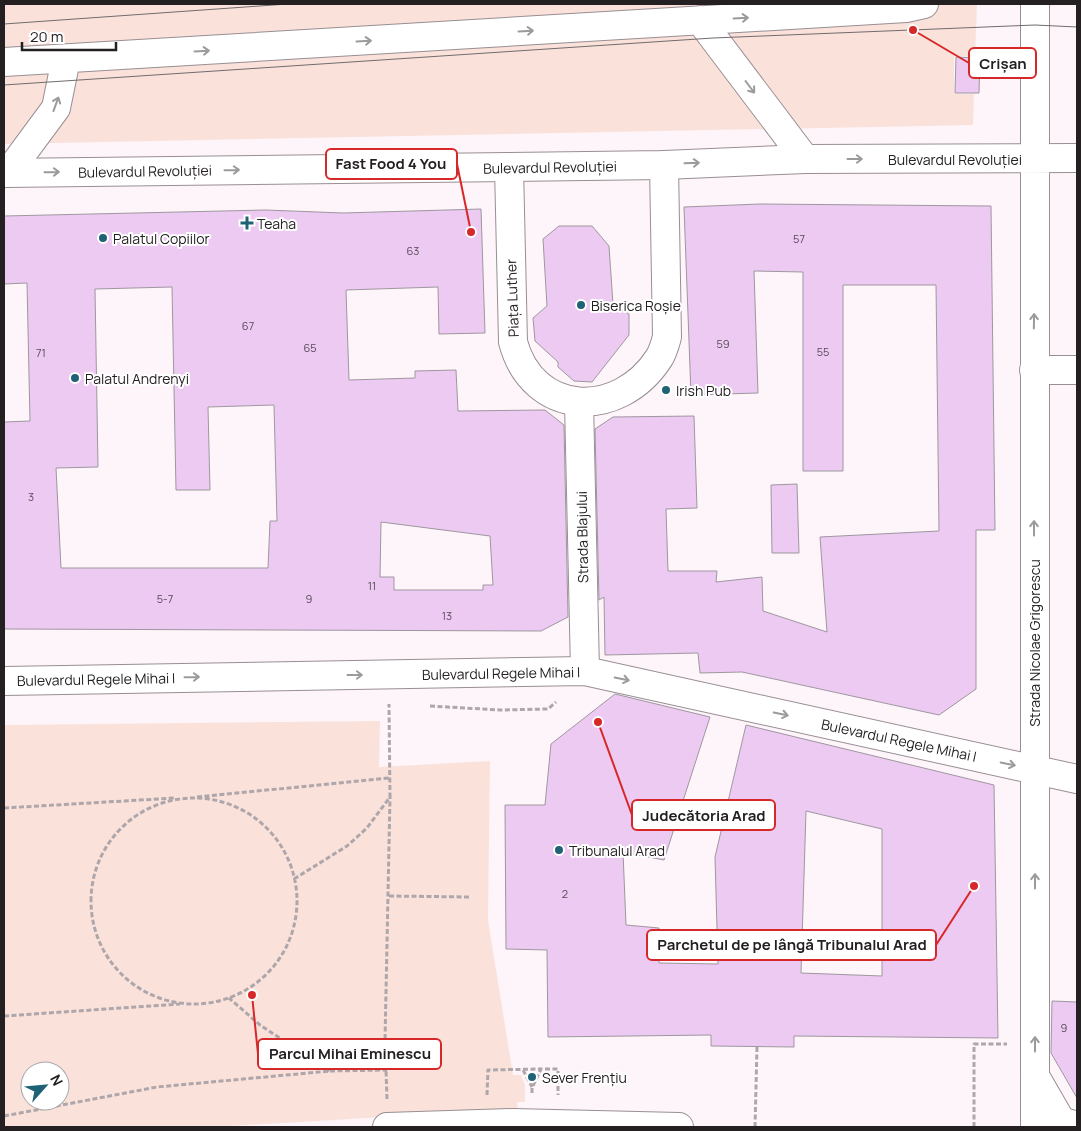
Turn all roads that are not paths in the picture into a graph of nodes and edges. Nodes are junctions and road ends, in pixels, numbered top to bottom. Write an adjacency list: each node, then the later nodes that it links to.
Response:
1 (924, 4): 3 (main road, one-way to 1)
2 (1035, 4): 8 (main road, Bulevardul Revoluției)
3 (700, 20): 4 (main road, one-way to 3); 7 (main road, one-way to 7)
4 (66, 59): 5 (main road); 11 (main road, one-way to 4)
5 (4, 62)
6 (1077, 158): 8 (main road, Bulevardul Revoluției)
7 (805, 159): 8 (main road, Bulevardul Revoluției, one-way to 8); 9 (main road, Bulevardul Revoluției, one-way to 7)
8 (1036, 159): 12 (main road, Strada Nicolae Grigorescu, one-way to 8)
9 (664, 165): 10 (main road, Bulevardul Revoluției); 14 (main road, Piața Luther)
10 (509, 167): 11 (main road, Bulevardul Revoluției, one-way to 10); 14 (main road, Piața Luther)
11 (6, 172)
12 (1034, 370): 13 (main road); 17 (main road, Strada Nicolae Grigorescu, one-way to 12)
13 (1077, 370)
14 (579, 402): 15 (main road, Strada Blajului)
15 (580, 671): 16 (main road, Bulevardul Regele Mihai I, one-way to 15); 17 (main road, Bulevardul Regele Mihai I, one-way to 17)
16 (4, 680)
17 (1035, 769): 18 (main road, Bulevardul Regele Mihai I); 19 (main road, Strada Nicolae Grigorescu, one-way to 17)
18 (1077, 779)
19 (1058, 1125)
20 (388, 1127): 21 (main road)
21 (679, 1127)

